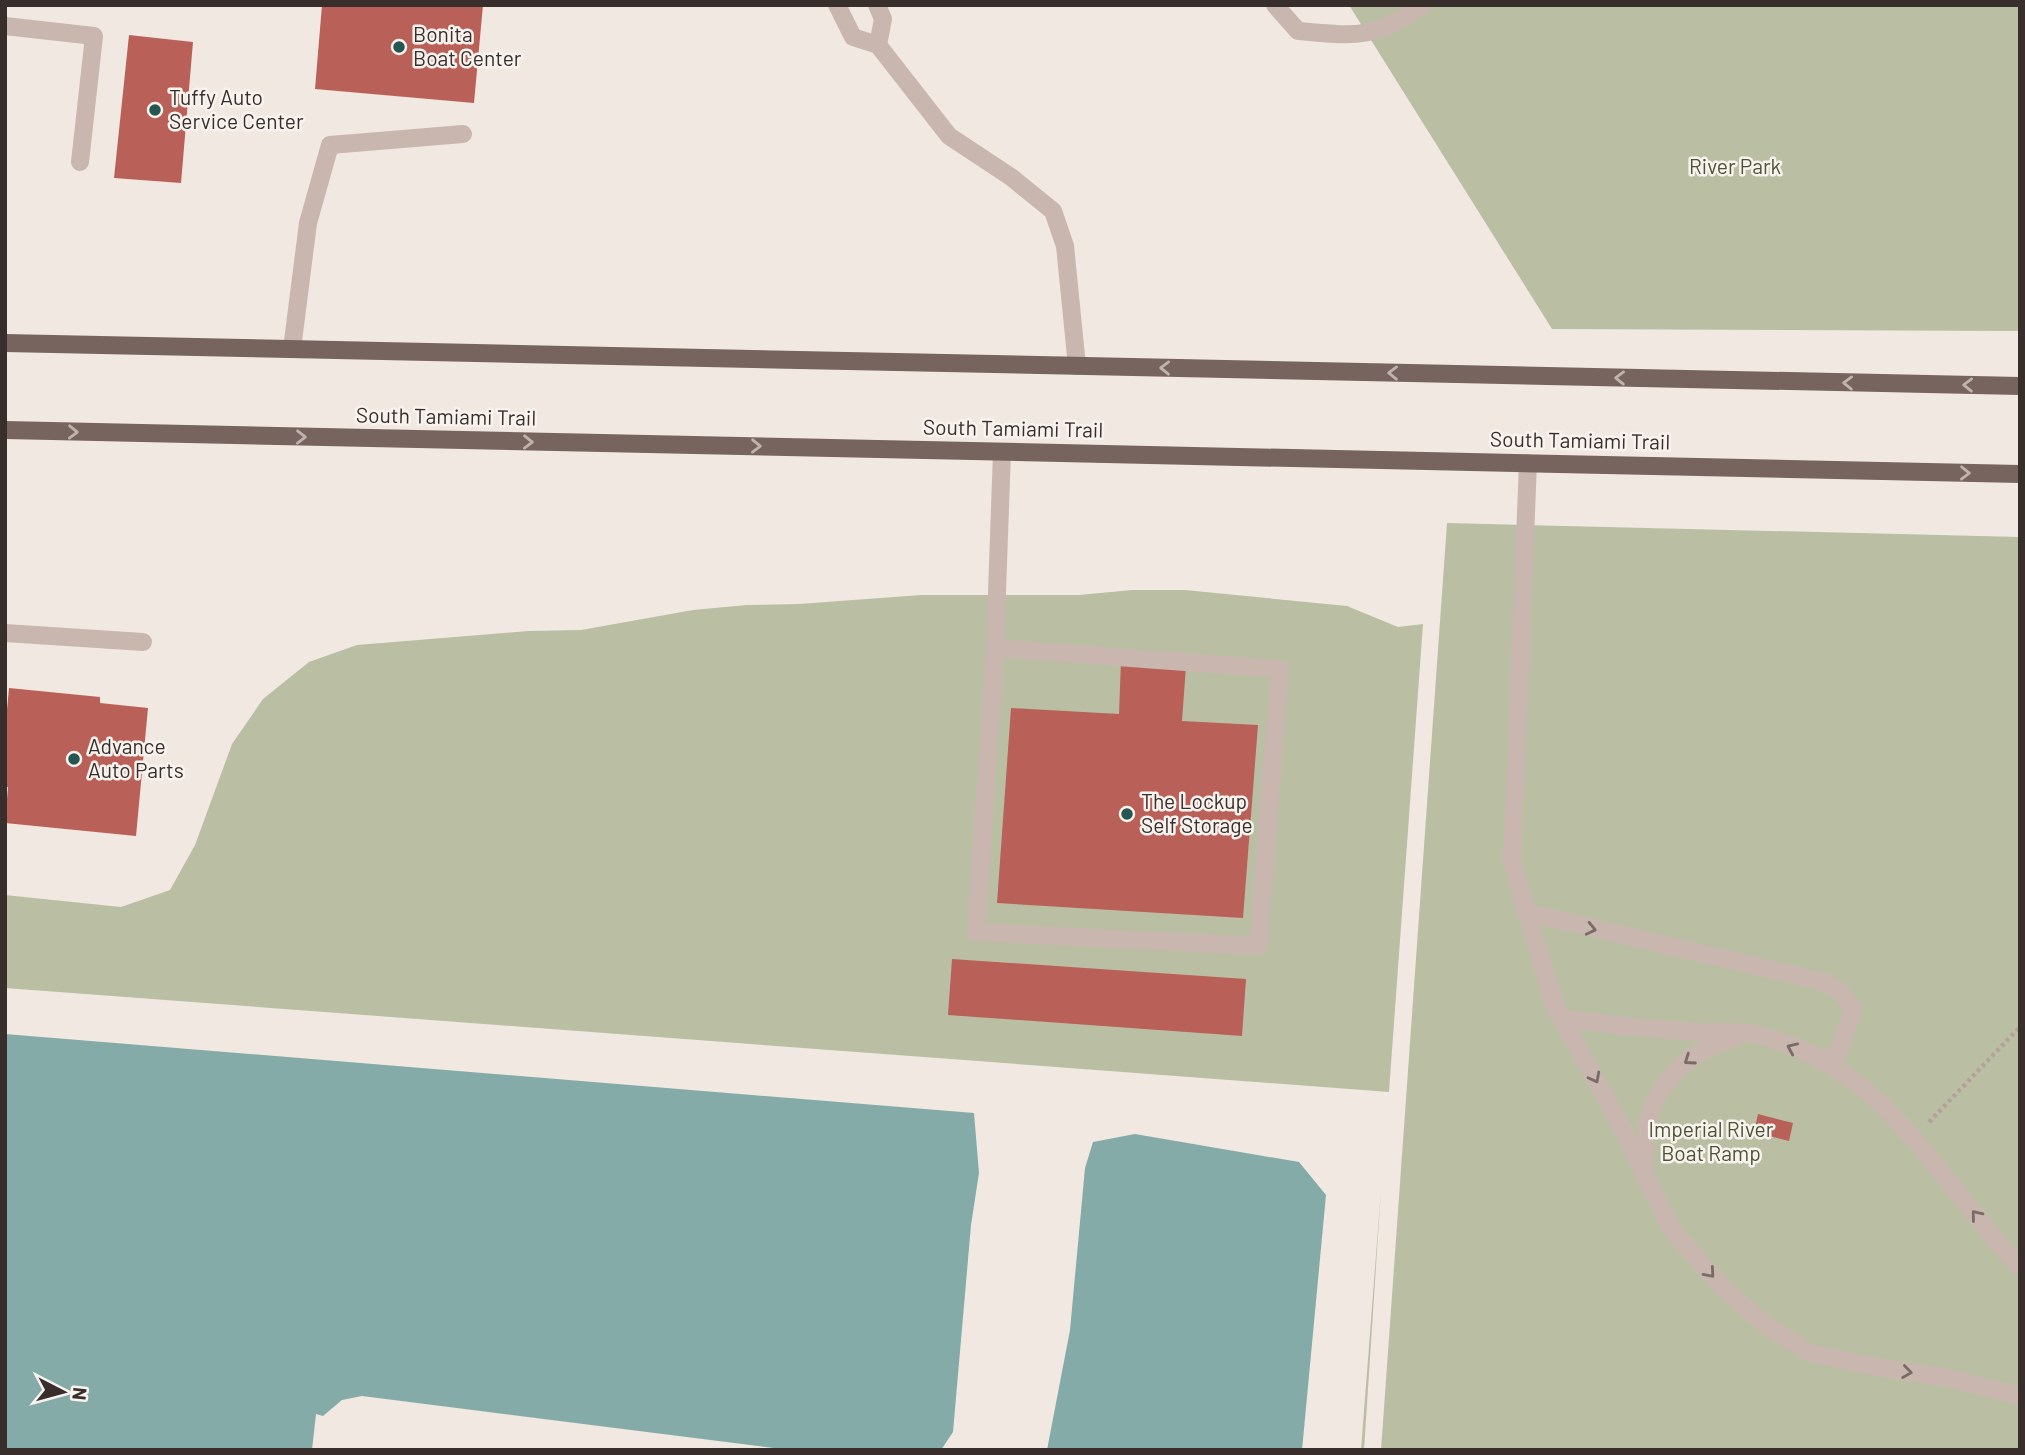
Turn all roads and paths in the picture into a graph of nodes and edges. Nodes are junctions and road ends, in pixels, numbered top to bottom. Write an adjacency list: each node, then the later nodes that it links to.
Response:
1 (836, 5): 6 (lane)
2 (877, 5): 6 (lane)
3 (1275, 5): 4 (lane)
4 (1422, 5)
5 (5, 26): 8 (lane)
6 (878, 45): 11 (lane)
7 (463, 134): 10 (lane)
8 (80, 162)
9 (5, 343): 10 (main road)
10 (292, 349): 11 (main road)
11 (1077, 366): 12 (main road, one-way to 11)
12 (2020, 386)
13 (5, 430): 14 (main road, South Tamiami Trail, one-way to 14)
14 (1002, 452): 15 (main road, South Tamiami Trail); 19 (lane)
15 (1528, 463): 16 (main road, South Tamiami Trail, one-way to 16); 20 (lane)
16 (2020, 474)
17 (5, 633): 18 (lane)
18 (143, 642)
19 (995, 649): 19 (lane)
20 (1525, 912): 21 (lane); 24 (lane, one-way to 24)
21 (1563, 1018): 23 (lane); 26 (lane, one-way to 26)
22 (2020, 1027): 25 (path)
23 (1751, 1033): 24 (lane, one-way to 23); 26 (lane, one-way to 26)
24 (1819, 1060): 25 (lane)
25 (1914, 1137): 27 (lane, one-way to 25)
26 (1645, 1175): 28 (lane, one-way to 28)
27 (2020, 1267)
28 (2020, 1396)

